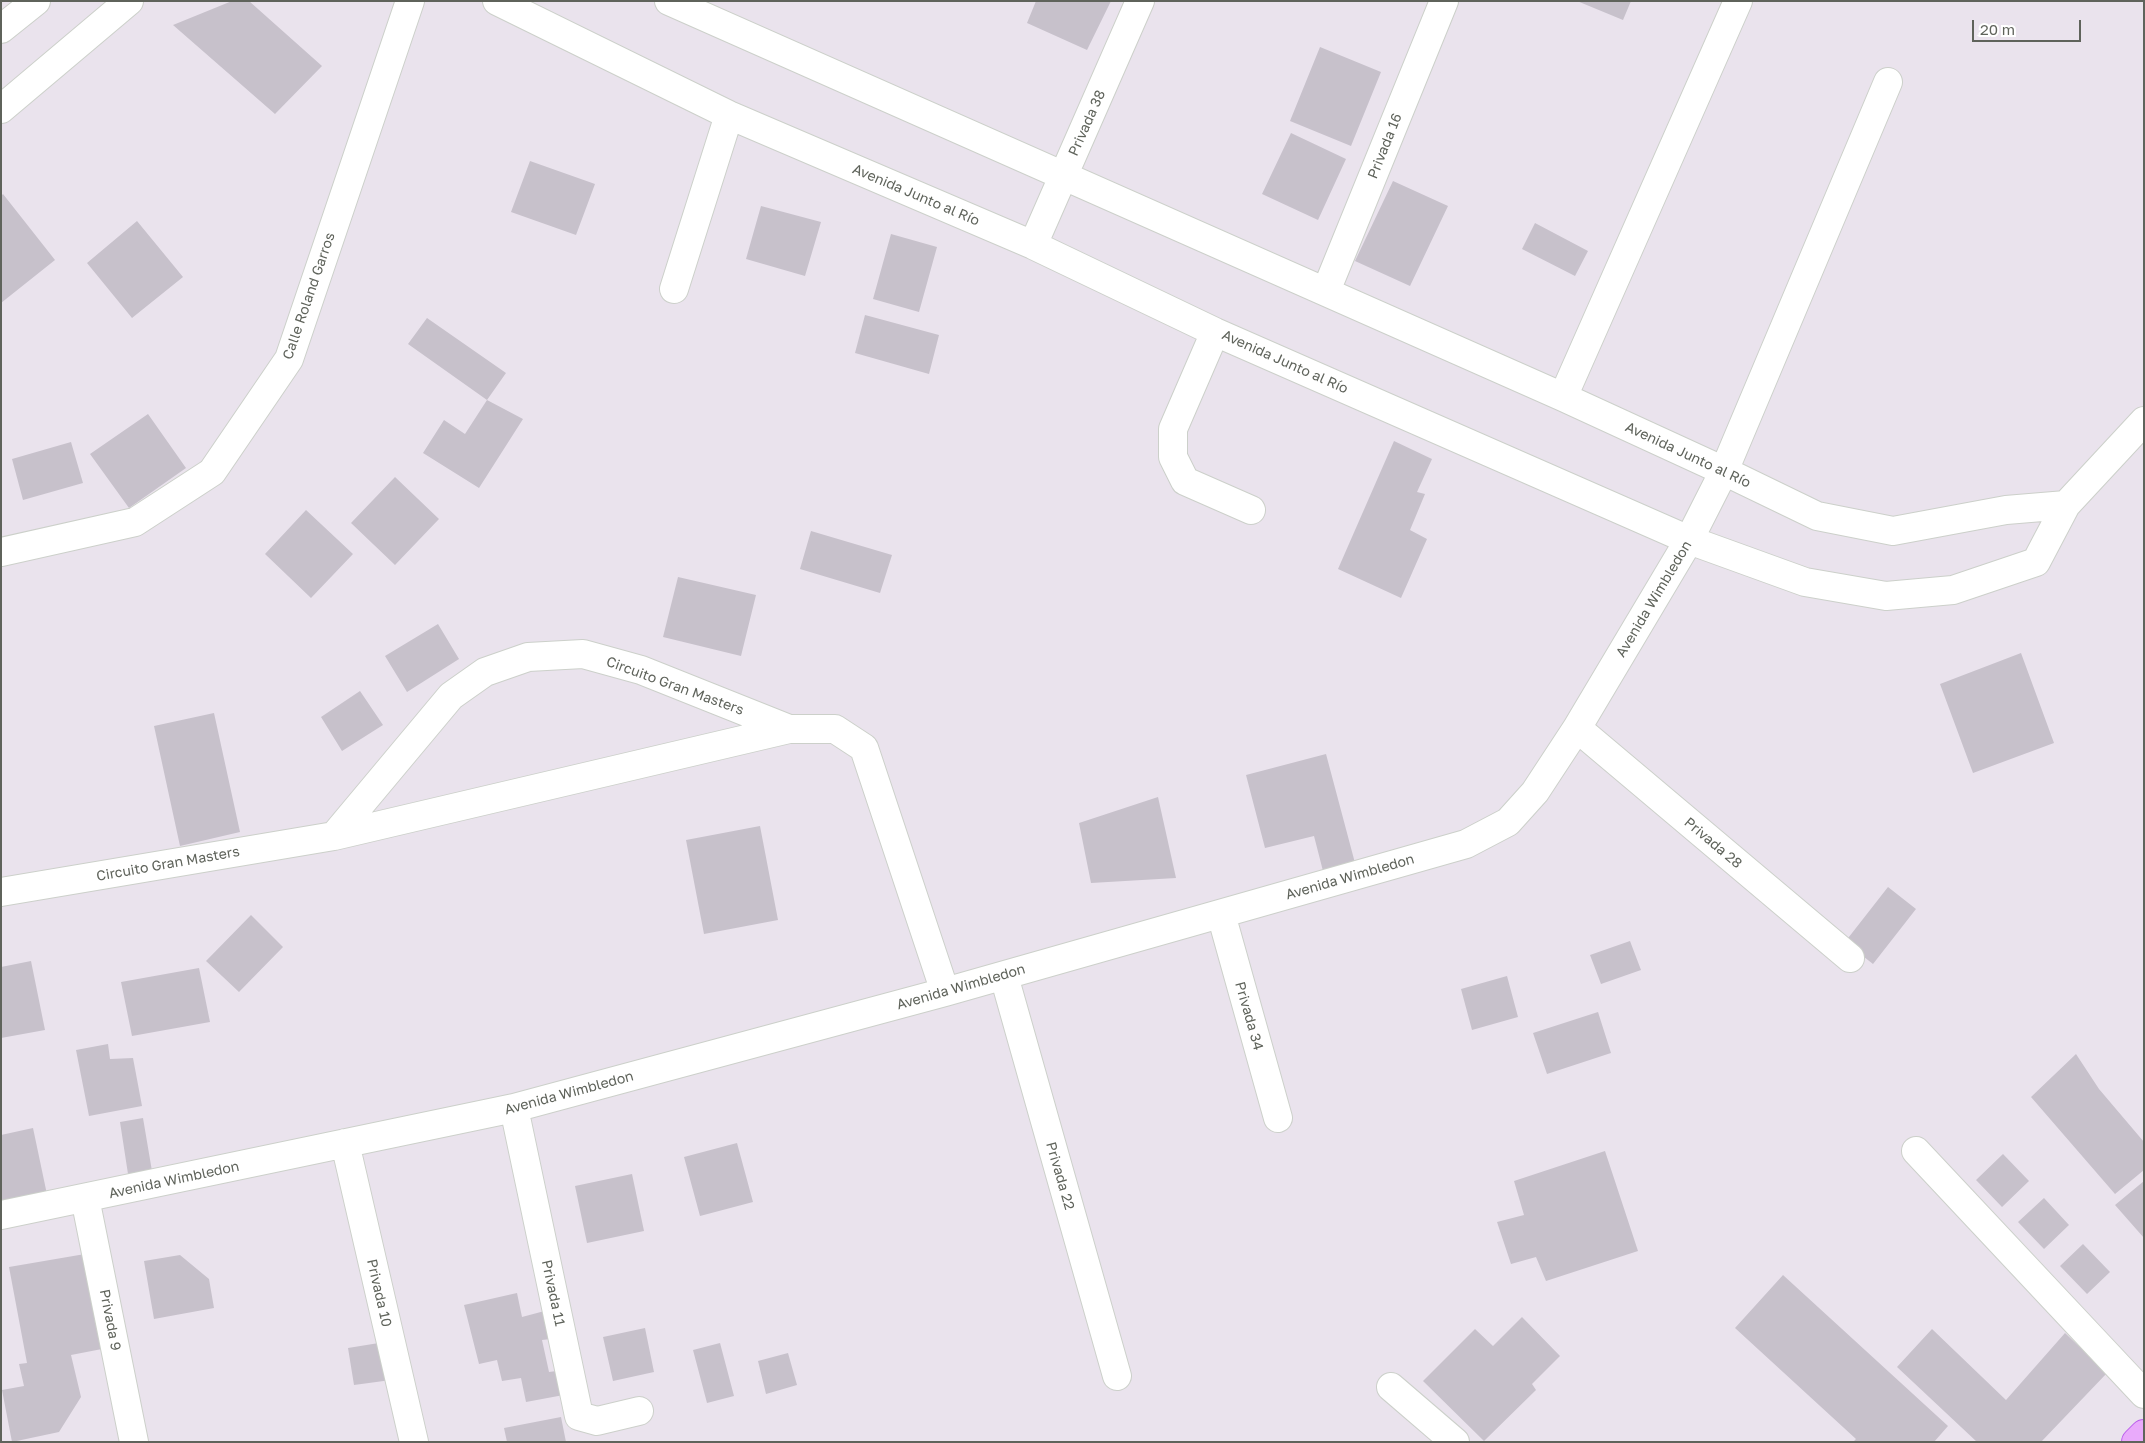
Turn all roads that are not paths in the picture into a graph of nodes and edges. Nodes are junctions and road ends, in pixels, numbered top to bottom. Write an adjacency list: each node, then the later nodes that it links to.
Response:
1 (36, 1): 9 (street)
2 (129, 1): 11 (street)
3 (410, 1): 24 (street, Calle Roland Garros)
4 (497, 1): 12 (street, Avenida Junto al Río)
5 (669, 1): 13 (street, Avenida Junto al Río)
6 (1140, 1): 13 (street, Privada 38)
7 (1444, 1): 16 (street, Privada 16)
8 (1738, 1): 18 (street)
9 (1, 29)
10 (1888, 82): 20 (street, Avenida Wimbledon)
11 (1, 109)
12 (729, 115): 14 (street, Avenida Junto al Río); 15 (street)
13 (1064, 176): 14 (street, Privada 38); 16 (street, Avenida Junto al Río)
14 (1033, 245): 17 (street, Avenida Junto al Río)
15 (674, 289)
16 (1326, 291): 18 (street, Avenida Junto al Río)
17 (1215, 332): 22 (street); 23 (street, Avenida Junto al Río)
18 (1563, 397): 20 (street, Avenida Junto al Río)
19 (2144, 421): 21 (street, Avenida Junto al Río)
20 (1724, 471): 21 (street, Avenida Junto al Río); 23 (street, Avenida Wimbledon)
21 (2066, 505): 23 (street, Avenida Junto al Río)
22 (1251, 510)
23 (1689, 540): 25 (street, Avenida Wimbledon)
24 (1, 552)
25 (1577, 728): 29 (street, Avenida Wimbledon); 30 (street, Privada 28)
26 (789, 729): 27 (street, Circuito Gran Masters); 27 (street, Circuito Gran Masters); 32 (street, Circuito Gran Masters)
27 (334, 836): 28 (street, Circuito Gran Masters)
28 (1, 892)
29 (1221, 914): 31 (street, Avenida Wimbledon); 34 (street, Privada 34)
30 (1850, 958)
31 (1004, 976): 32 (street, Avenida Wimbledon); 39 (street, Privada 22)
32 (945, 992): 33 (street, Avenida Wimbledon)
33 (514, 1108): 35 (street, Avenida Wimbledon); 42 (street, Privada 11)
34 (1278, 1118)
35 (345, 1144): 37 (street, Avenida Wimbledon); 45 (street, Privada 10)
36 (1916, 1151): 41 (street)
37 (85, 1198): 38 (street, Avenida Wimbledon); 44 (street, Privada 9)
38 (1, 1215)
39 (1117, 1376)
40 (1392, 1387): 46 (street)
41 (2144, 1394)
42 (639, 1411)
43 (2144, 1434): 47 (main road)
44 (134, 1442)
45 (414, 1442)
46 (1456, 1442)
47 (2136, 1442)

